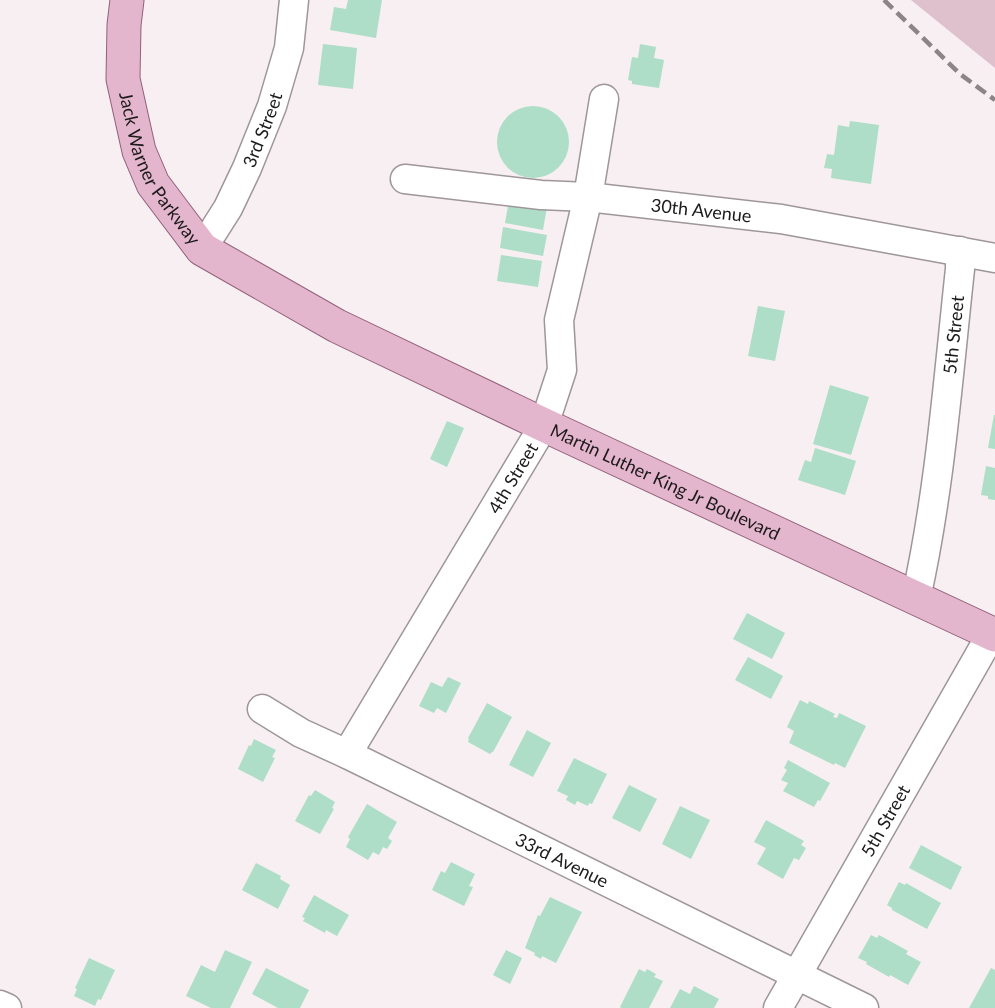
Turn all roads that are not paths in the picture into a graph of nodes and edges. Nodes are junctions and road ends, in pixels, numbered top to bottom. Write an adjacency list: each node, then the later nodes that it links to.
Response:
1 (127, 0): 6 (main road, Jack Warner Parkway)
2 (294, 0): 6 (street, 3rd Street)
3 (604, 99): 5 (street, 4th Street)
4 (405, 179): 5 (street, 30th Avenue)
5 (588, 197): 7 (street, 30th Avenue); 10 (street, 4th Street)
6 (202, 249): 9 (main road, Jack Warner Parkway)
7 (960, 251): 8 (street, 30th Avenue); 11 (street, 5th Street)
8 (995, 258)
9 (337, 327): 10 (main road, Martin Luther King Jr Boulevard)
10 (544, 425): 11 (main road, Martin Luther King Jr Boulevard); 14 (street, 4th Street)
11 (916, 598): 12 (main road, Martin Luther King Jr Boulevard)
12 (994, 634): 15 (street, 5th Street)
13 (262, 709): 14 (street, 33rd Avenue)
14 (346, 754): 15 (street, 33rd Avenue)
15 (796, 974): 18 (street, 5th Street); 19 (street, 33rd Avenue)
16 (0, 1005): 17 (street)
17 (7, 1008)
18 (778, 1008)
19 (864, 1008)

